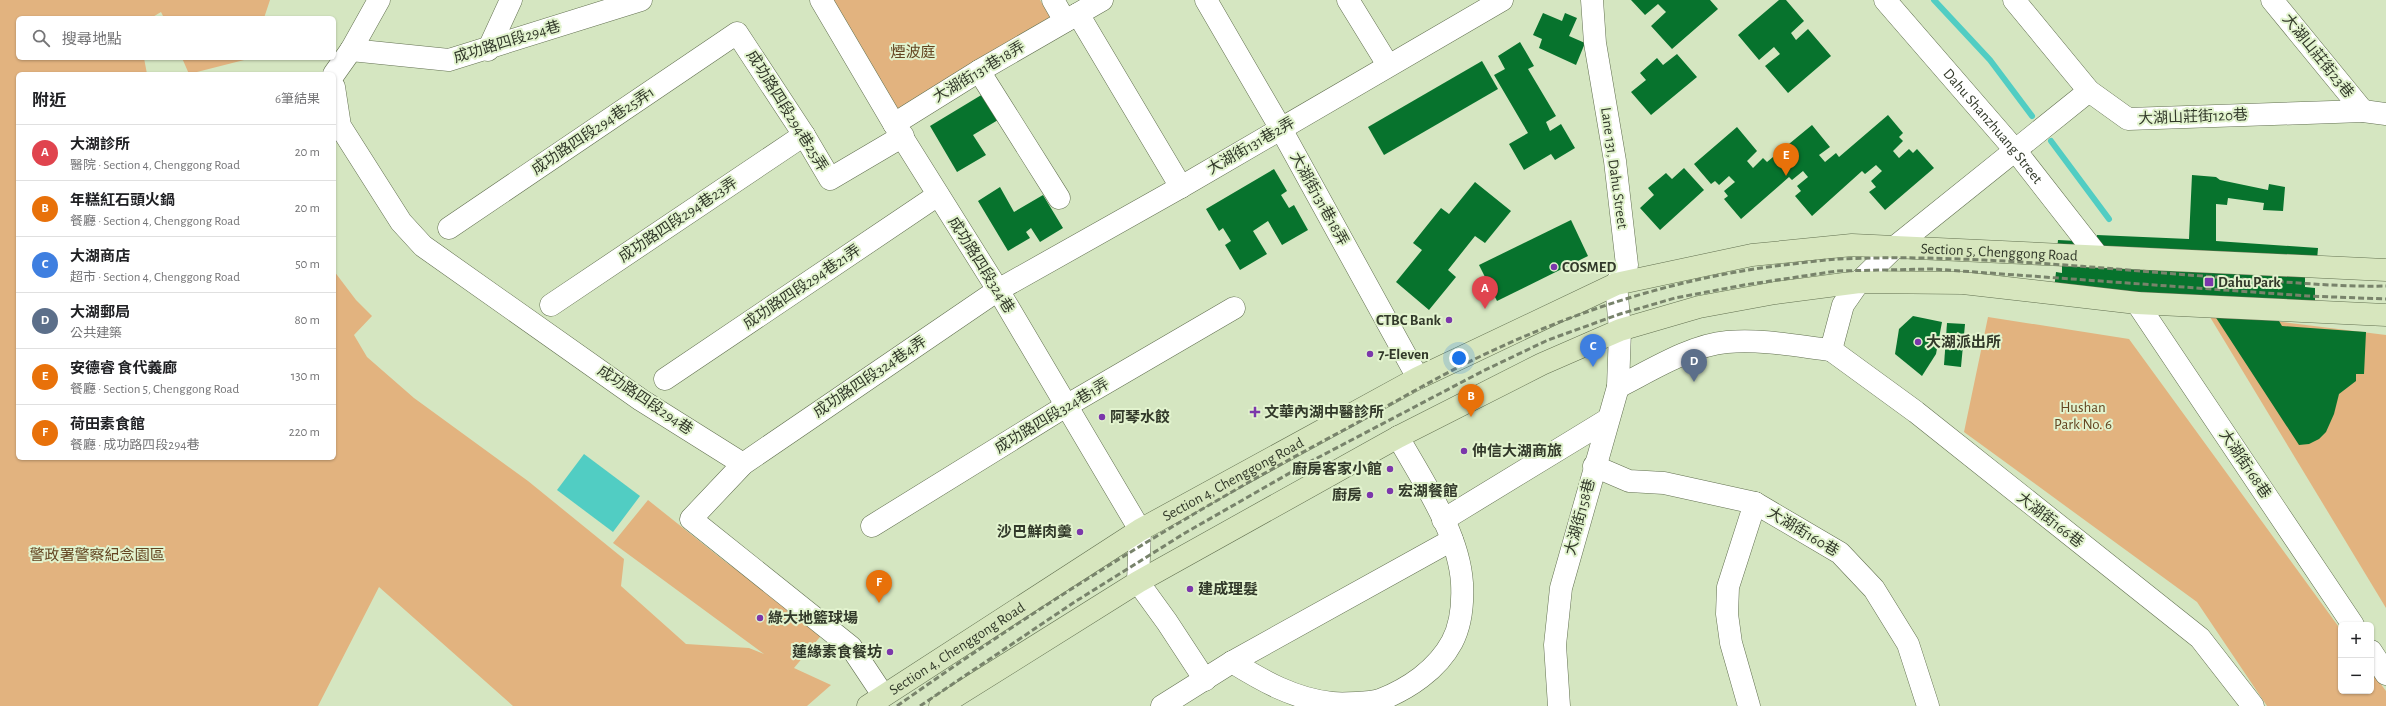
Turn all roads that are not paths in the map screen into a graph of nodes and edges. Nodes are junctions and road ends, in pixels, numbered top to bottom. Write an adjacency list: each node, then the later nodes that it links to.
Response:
1 (379, 0): 16 (street)
2 (511, 0): 17 (street)
3 (641, 0): 17 (street, 成功路四段294巷)
4 (821, 0): 26 (street, 成功路四段324巷)
5 (1053, 0): 14 (street)
6 (1102, 0): 14 (street, 大湖街131巷18弄)
7 (1206, 0): 25 (street, 大湖街131巷18弄)
8 (1348, 0): 18 (street)
9 (1502, 0): 18 (street, 大湖街131巷2弄)
10 (1884, 0): 28 (street, Dahu Shanzhuang Street)
11 (2014, 0): 21 (street, 大湖山莊街120巷)
12 (2272, 0): 23 (street, 大湖山莊街23巷)
13 (1589, 1): 37 (street, Lane 131, Dahu Street)
14 (1072, 17): 19 (street, 大湖街131巷18弄); 29 (street)
15 (737, 33): 27 (street, 成功路四段294巷25弄); 32 (street, 成功路四段294巷25弄1)
16 (351, 50): 17 (street, 成功路四段294巷); 20 (street)
17 (488, 50)
18 (1388, 64): 25 (street, 大湖街131巷2弄)
19 (979, 71): 26 (street, 大湖街131巷18弄); 31 (street)
20 (335, 72)
21 (2089, 91): 23 (street, 大湖山莊街120巷); 28 (street)
22 (336, 100): 51 (street, 成功路四段294巷)
23 (2363, 111): 24 (street, 大湖山莊街120巷)
24 (2386, 114)
25 (1281, 129): 29 (street, 大湖街131巷2弄); 45 (street, 大湖街131巷18弄)
26 (899, 130): 27 (street, 成功路四段294巷25弄); 30 (street, 成功路四段324巷)
27 (804, 135): 40 (street, 成功路四段294巷23弄)
28 (2015, 150): 33 (street); 34 (street, Dahu Shanzhuang Street)
29 (1181, 187): 38 (street, 大湖街131巷2弄)
30 (938, 195): 38 (street, 成功路四段324巷); 46 (street, 成功路四段294巷21弄)
31 (1059, 198)
32 (449, 228)
33 (1896, 246): 34 (main road, Section 5, Chenggong Road); 36 (street); 37 (main road, Section 5, Chenggong Road)
34 (2097, 256): 35 (main road, Section 5, Chenggong Road)
35 (2386, 270)
36 (1859, 282): 39 (main road); 43 (main road); 44 (street)
37 (1616, 284): 43 (street); 45 (main road, Section 4, Chenggong Road)
38 (998, 290): 48 (street, 成功路四段324巷); 51 (street, 成功路四段324巷4弄)
39 (2138, 303): 42 (main road); 59 (street, 大湖街168巷)
40 (551, 305)
41 (1234, 308): 48 (street, 成功路四段324巷1弄)
42 (2386, 315)
43 (1620, 330): 47 (street, 大湖街158巷); 50 (main road)
44 (1831, 350): 47 (street); 70 (street, 大湖街166巷)
45 (1418, 378): 56 (main road, Section 4, Chenggong Road)
46 (665, 379)
47 (1618, 387): 49 (street, 大湖街158巷)
48 (1066, 406): 55 (street, 成功路四段324巷1弄); 56 (street, 成功路四段324巷)
49 (1607, 420): 52 (street, 大湖街158巷); 54 (street)
50 (1398, 437): 54 (street); 58 (main road)
51 (743, 464): 64 (street)
52 (1594, 466): 53 (street, 大湖街160巷); 67 (street, 大湖街158巷)
53 (1755, 503): 68 (street); 69 (street, 大湖街160巷)
54 (1443, 520): 57 (street)
55 (872, 526)
56 (1140, 530): 58 (street); 64 (main road, Section 4, Chenggong Road)
57 (1452, 540): 61 (street); 61 (street)
58 (1138, 582): 63 (street); 65 (main road)
59 (2351, 622)
60 (2374, 656): 62 (street)
61 (1232, 662): 63 (street)
62 (2386, 674)
63 (1205, 680): 66 (street)
64 (876, 700)
65 (940, 706)
66 (1162, 706)
67 (1559, 706)
68 (1749, 706)
69 (1928, 706)
70 (2253, 706)

